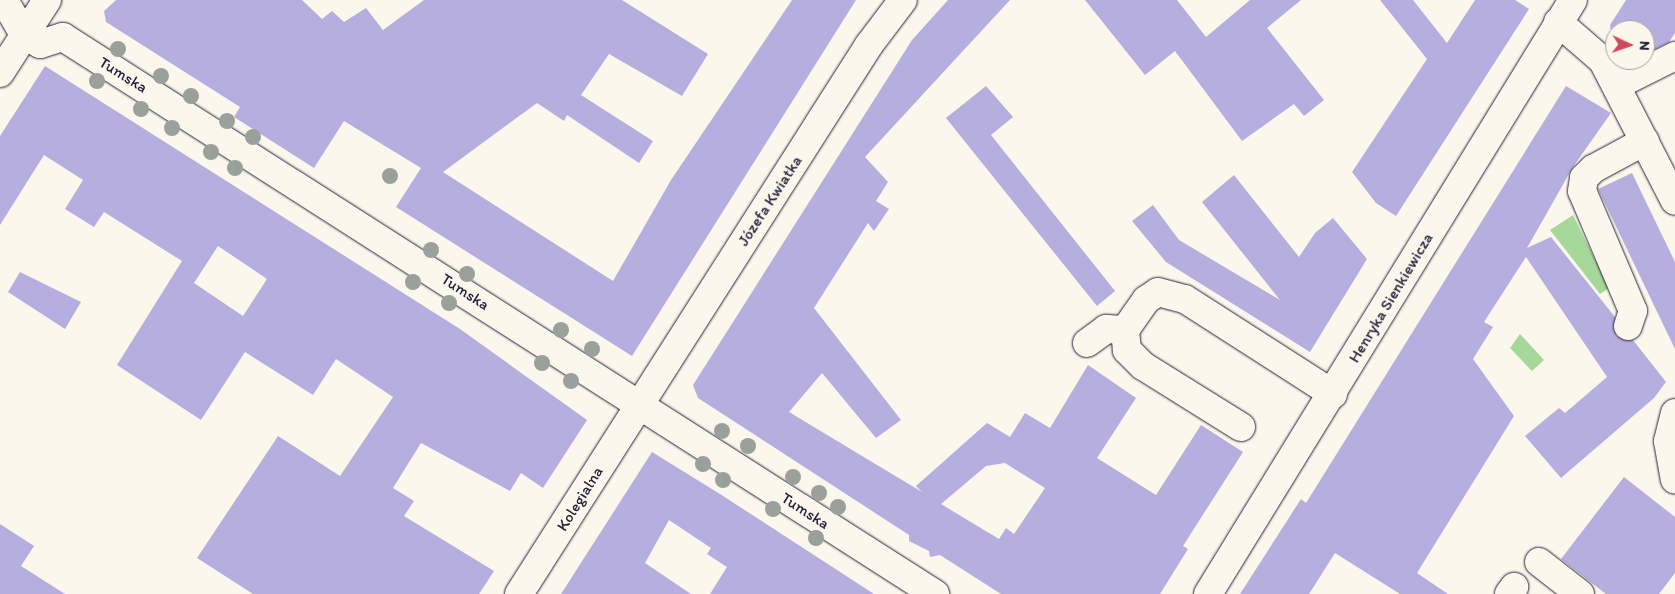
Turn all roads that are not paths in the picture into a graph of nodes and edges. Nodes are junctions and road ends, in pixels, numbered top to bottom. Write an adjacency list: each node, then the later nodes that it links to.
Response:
1 (4, 0): 5 (street)
2 (47, 0): 5 (street)
3 (903, 0): 16 (street, Józefa Kwiatka)
4 (1565, 11): 8 (street); 15 (street, Henryka Sienkiewicza)
5 (24, 34): 7 (street); 16 (street, Tumska)
6 (1675, 56): 8 (street)
7 (0, 73)
8 (1617, 85): 9 (street)
9 (1645, 141): 10 (street); 12 (street)
10 (1667, 165): 11 (street)
11 (1675, 201)
12 (1628, 326)
13 (1124, 330): 14 (street); 15 (street); 18 (street)
14 (1087, 343)
15 (1333, 394): 23 (street, Henryka Sienkiewicza)
16 (640, 404): 21 (street, Kolegialna); 22 (street, Tumska)
17 (1675, 414): 19 (street)
18 (1241, 427)
19 (1675, 479)
20 (1539, 562): 24 (street)
21 (519, 594)
22 (935, 594)
23 (1208, 594)
24 (1580, 594)

